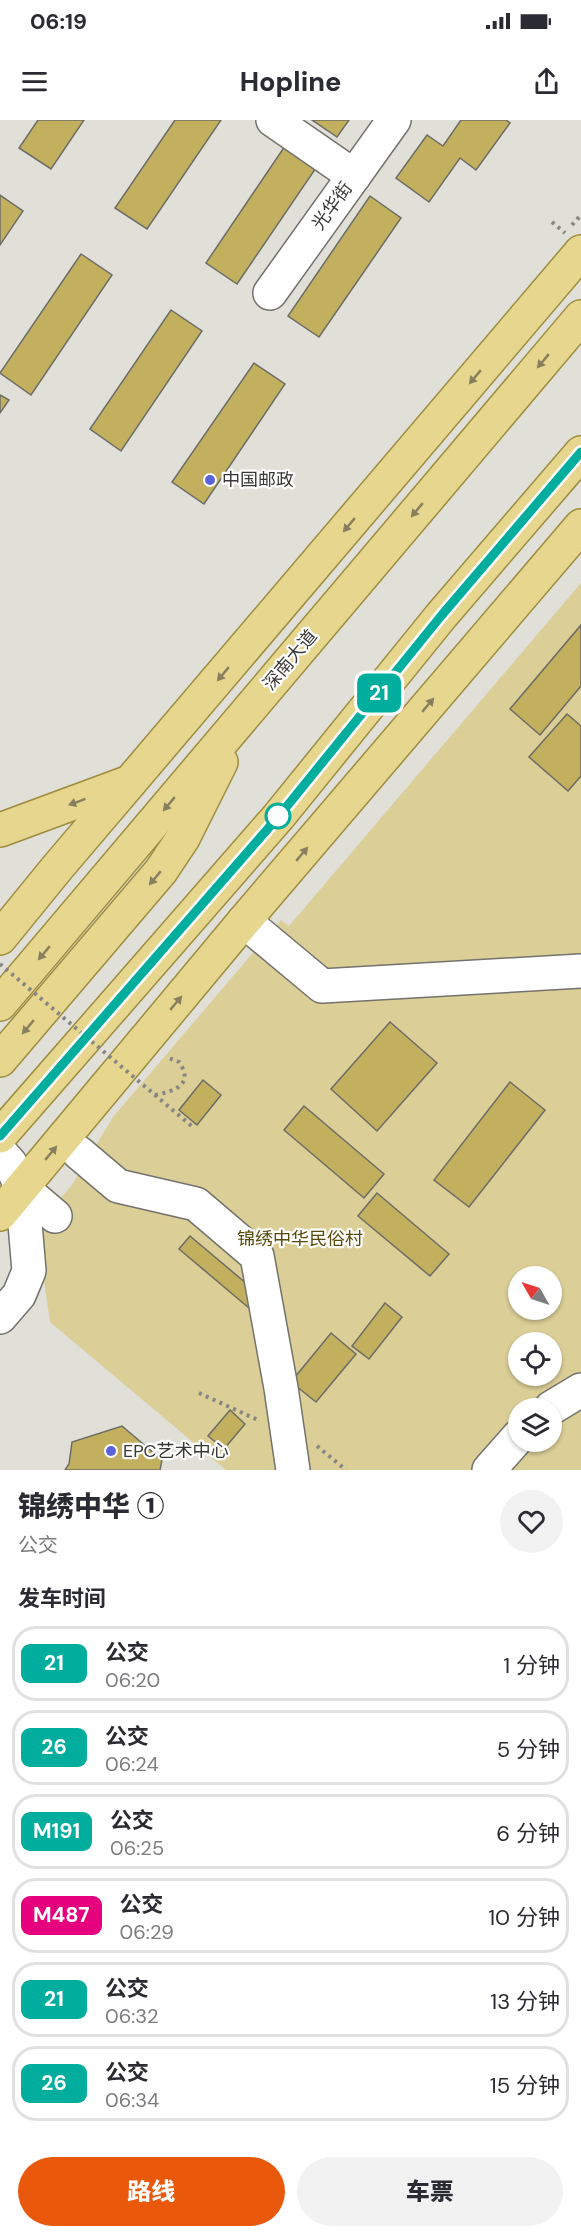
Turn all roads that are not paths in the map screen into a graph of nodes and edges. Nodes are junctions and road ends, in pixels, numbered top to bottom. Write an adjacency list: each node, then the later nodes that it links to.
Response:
1 (273, 120): 3 (street)
2 (394, 120): 3 (street, 光华街)
3 (354, 176): 5 (street, 光华街)
4 (573, 242): 10 (main road, one-way to 10)
5 (270, 293)
6 (581, 317): 9 (main road, 深南大道, one-way to 9)
7 (581, 453): 18 (main road)
8 (581, 526): 13 (main road, one-way to 8)
9 (243, 717): 16 (main road, 深南大道, one-way to 16); 17 (main road, one-way to 17)
10 (132, 782): 11 (main road, one-way to 11); 12 (main road)
11 (10, 827): 12 (main road)
12 (57, 868): 14 (main road)
13 (244, 921): 15 (street); 21 (main road, one-way to 13)
14 (0, 938)
15 (581, 971)
16 (0, 1005)
17 (0, 1060)
18 (0, 1136)
19 (0, 1152): 21 (street)
20 (79, 1153): 28 (street)
21 (22, 1188): 22 (main road); 23 (street); 24 (street)
22 (0, 1214)
23 (55, 1216)
24 (0, 1317)
25 (581, 1390): 26 (street)
26 (562, 1401)
27 (508, 1448): 29 (street)
28 (293, 1470)
29 (489, 1470)

